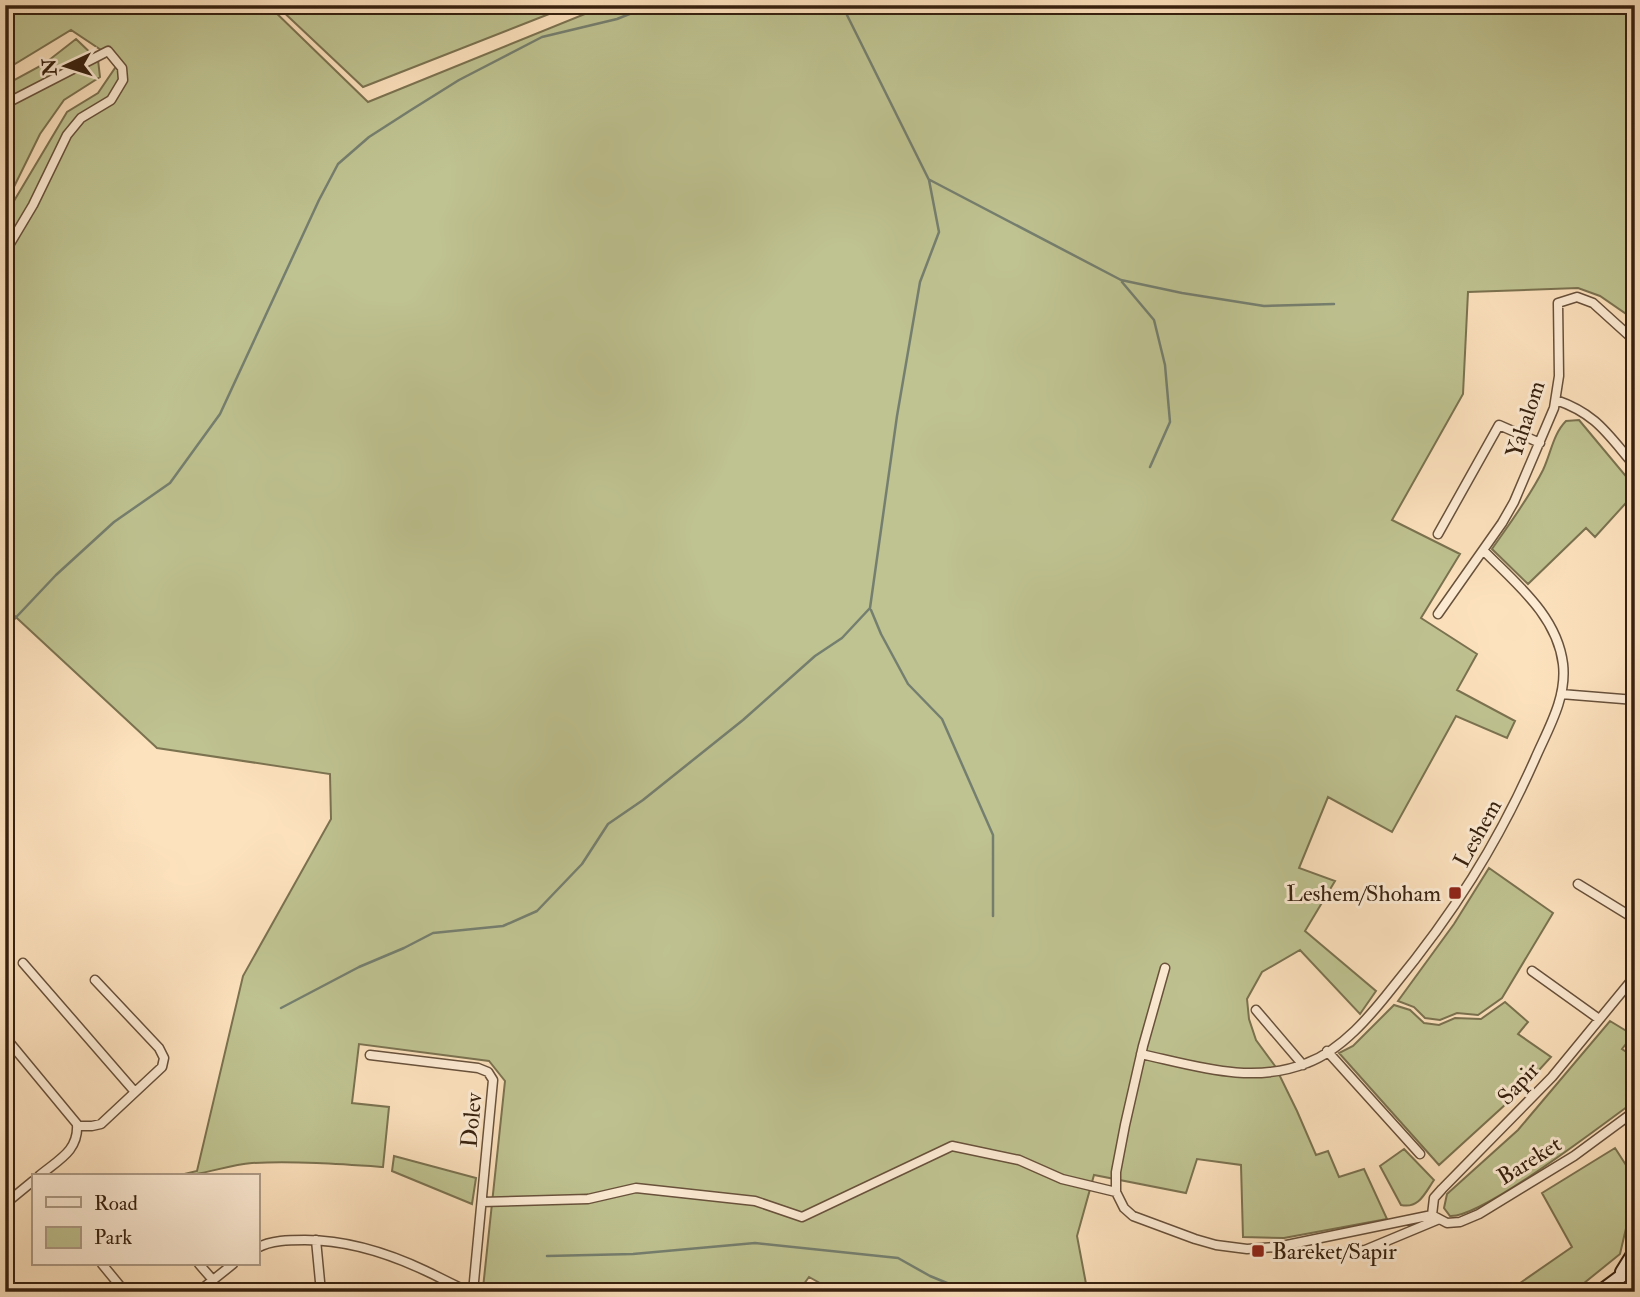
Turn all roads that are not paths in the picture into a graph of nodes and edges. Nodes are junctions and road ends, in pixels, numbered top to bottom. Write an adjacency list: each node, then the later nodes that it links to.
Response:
1 (5, 104): 2 (street)
2 (5, 252)
3 (1635, 341): 4 (street, Yahalom)
4 (1556, 400): 5 (street, Yahalom); 6 (street)
5 (1540, 443): 7 (street); 8 (street, Yahalom)
6 (1635, 466)
7 (1438, 534)
8 (1483, 550): 9 (street, Yahalom); 10 (street, Leshem)
9 (1438, 614)
10 (1561, 694): 11 (street); 22 (street, Leshem)
11 (1635, 700)
12 (1578, 884): 13 (street)
13 (1635, 919)
14 (23, 963): 26 (street)
15 (1165, 968): 23 (street)
16 (1532, 971): 20 (street)
17 (1635, 976): 20 (street, Sapir)
18 (95, 980): 26 (street)
19 (1256, 1010): 25 (street)
20 (1599, 1019): 35 (street, Sapir)
21 (5, 1037): 28 (street)
22 (1326, 1051): 25 (street, Leshem); 29 (street)
23 (1142, 1054): 25 (street, Leshem); 32 (street)
24 (370, 1055): 33 (street, Dolev)
25 (1303, 1065)
26 (135, 1092): 28 (street)
27 (1635, 1111): 35 (street, Bareket)
28 (77, 1126): 30 (street)
29 (1420, 1154)
30 (42, 1174)
31 (32, 1182): 34 (street)
32 (1116, 1192): 33 (street); 35 (street)
33 (482, 1202): 49 (street, Dolev)
34 (5, 1204)
35 (1435, 1217): 39 (street, Bareket)
36 (316, 1240): 37 (street); 48 (street); 49 (street)
37 (259, 1247)
38 (1635, 1251): 44 (main road)
39 (1319, 1256)
40 (104, 1266): 46 (street)
41 (201, 1266): 45 (street)
42 (230, 1266): 45 (street)
43 (1635, 1266): 44 (main road)
44 (1617, 1278): 50 (main road)
45 (212, 1279): 47 (street)
46 (125, 1292)
47 (198, 1292)
48 (321, 1292)
49 (472, 1292)
50 (1600, 1292)

